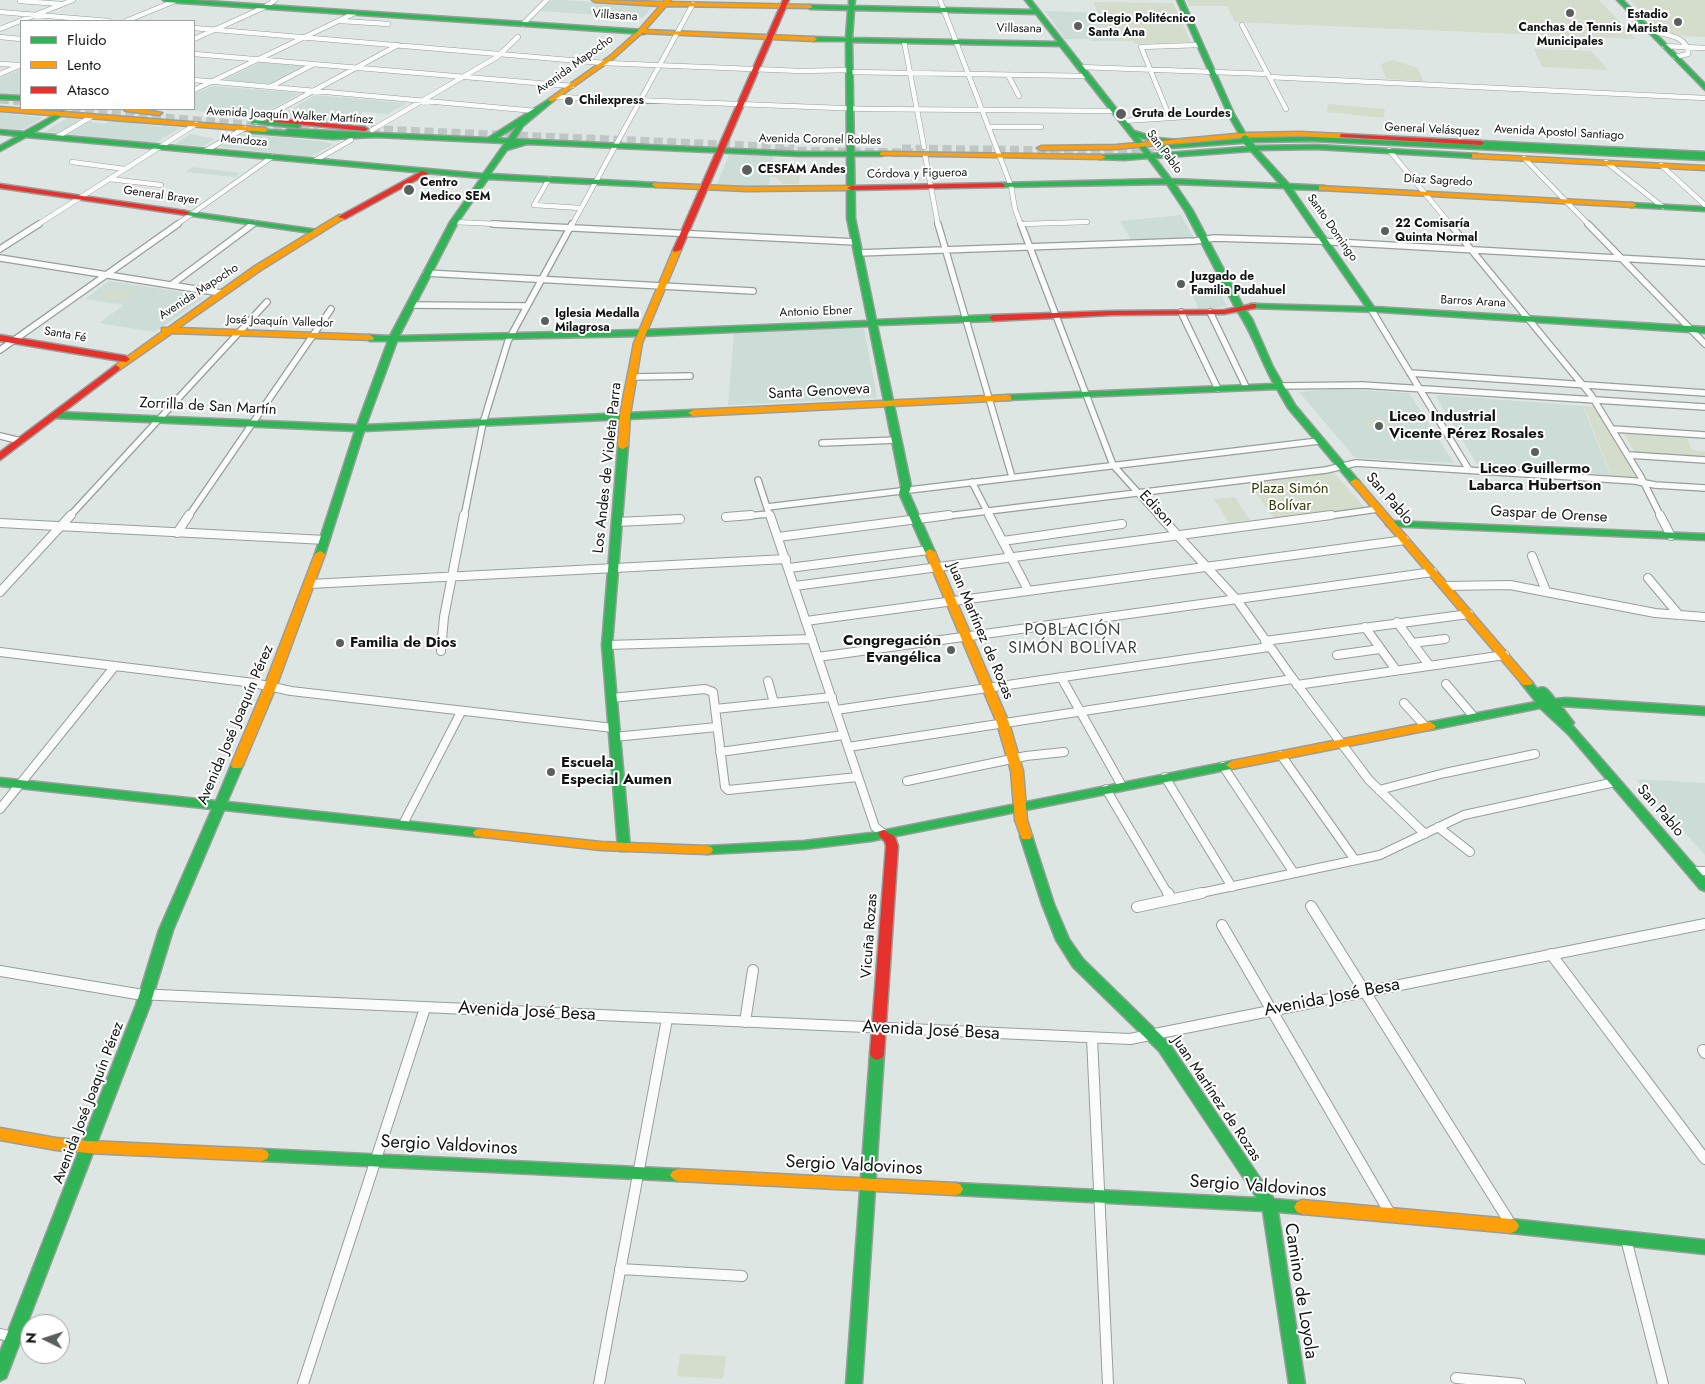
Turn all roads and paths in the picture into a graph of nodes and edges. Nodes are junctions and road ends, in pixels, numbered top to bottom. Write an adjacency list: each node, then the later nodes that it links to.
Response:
1 (73, 0): 13 (street)
2 (166, 0): 9 (main road, Villasana)
3 (547, 0): 27 (street)
4 (595, 0): 10 (main road)
5 (1028, 0): 18 (main road, San Pablo)
6 (1180, 0): 46 (main road, Santo Domingo)
7 (1620, 0): 32 (main road)
8 (20, 1): 13 (street)
9 (175, 1): 11 (main road, Villasana); 23 (street)
10 (666, 2): 14 (main road); 33 (main road, Avenida Mapocho)
11 (270, 3): 19 (main road, Villasana); 31 (street)
12 (784, 3): 14 (main road); 15 (main road); 38 (main road, Los Andes de Violeta Parra)
13 (64, 4): 20 (street)
14 (693, 4): 34 (street)
15 (852, 4): 16 (main road); 41 (main road, Juan Martínez de Rozas)
16 (942, 5): 18 (main road); 43 (street, Edison)
17 (0, 12): 20 (street)
18 (1038, 12): 44 (main road, San Pablo)
19 (355, 13): 24 (street); 27 (main road, Villasana)
20 (35, 15): 21 (street); 22 (street)
21 (22, 20)
22 (97, 20)
23 (128, 20)
24 (339, 20): 26 (street); 36 (street)
25 (20, 21): 30 (street)
26 (388, 24)
27 (523, 24): 33 (main road, Villasana)
28 (1242, 25): 71 (street)
29 (195, 28): 31 (street)
30 (0, 29)
31 (214, 30): 36 (street); 40 (street)
32 (1650, 31): 47 (main road); 48 (street)
33 (640, 32): 34 (main road, Villasana); 54 (main road, Avenida Mapocho)
34 (677, 34): 38 (main road, Villasana); 59 (street)
35 (0, 37): 39 (street)
36 (304, 37): 45 (street); 53 (street)
37 (518, 37): 51 (street)
38 (769, 37): 41 (main road, Villasana); 61 (main road, Los Andes de Violeta Parra)
39 (20, 39)
40 (195, 39)
41 (849, 40): 42 (main road, Villasana); 63 (main road, Juan Martínez de Rozas)
42 (904, 41): 43 (main road, Villasana); 65 (street)
43 (956, 42): 44 (main road, Villasana); 68 (street, Edison)
44 (1062, 44): 64 (main road, San Pablo)
45 (398, 45): 51 (street); 60 (street)
46 (1200, 45): 62 (street); 66 (main road, Santo Domingo)
47 (1664, 46): 48 (street); 52 (main road)
48 (1688, 47): 49 (street); 52 (street)
49 (1705, 48)
50 (195, 54): 53 (street)
51 (500, 54): 54 (street); 70 (street)
52 (1675, 57): 78 (main road)
53 (258, 59): 56 (street); 73 (street)
54 (604, 63): 59 (street); 74 (main road, Avenida Mapocho)
55 (0, 64): 57 (street)
56 (314, 64): 60 (street); 75 (street)
57 (20, 65)
58 (20, 65): 67 (street)
59 (659, 65): 61 (street); 84 (street)
60 (357, 67): 70 (street); 77 (street)
61 (755, 69): 63 (street); 85 (main road, Los Andes de Violeta Parra)
62 (1151, 70): 64 (street); 66 (street); 99 (street)
63 (850, 71): 65 (street); 86 (main road, Juan Martínez de Rozas)
64 (1084, 71): 69 (street); 95 (main road, San Pablo)
65 (910, 73): 68 (street); 92 (street)
66 (1213, 73): 71 (street); 97 (main road, Santo Domingo)
67 (0, 74)
68 (968, 74): 69 (street); 93 (street, Edison)
69 (1008, 75): 79 (street)
70 (462, 76): 74 (street); 83 (street)
71 (1268, 76): 78 (street); 88 (street)
72 (195, 80): 73 (street)
73 (211, 82): 75 (street); 76 (street)
74 (572, 86): 81 (main road, Avenida Mapocho)
75 (270, 87): 77 (street)
76 (195, 90)
77 (314, 91): 83 (street); 104 (street)
78 (1704, 95)
79 (1019, 96)
80 (0, 97): 82 (main road)
81 (556, 97): 84 (street); 94 (main road, Avenida Mapocho)
82 (20, 98)
83 (420, 101): 94 (street); 108 (street)
84 (640, 101): 85 (street); 117 (street)
85 (740, 104): 86 (street); 121 (main road, Los Andes de Violeta Parra)
86 (850, 108): 92 (street); 123 (main road, Juan Martínez de Rozas)
87 (0, 109): 89 (main road, Avenida Joaquín Walker Martínez)
88 (1286, 109)
89 (20, 110)
90 (22, 110): 96 (main road, Avenida Joaquín Walker Martínez)
91 (152, 110): 104 (main road, Avenida Joaquín Walker Martínez)
92 (916, 110): 93 (street); 126 (street)
93 (982, 110): 95 (street); 103 (street, Edison)
94 (536, 111): 110 (main road, Avenida Mapocho); 114 (main road, Avenida José Joaquín Pérez)
95 (1115, 111): 101 (main road, San Pablo)
96 (65, 112): 98 (main road, Avenida Joaquín Walker Martínez); 109 (main road)
97 (1232, 114): 99 (street); 116 (main road, Santo Domingo)
98 (91, 117): 102 (main road, Avenida Joaquín Walker Martínez); 111 (street)
99 (1170, 118): 101 (street)
100 (269, 120): 108 (main road)
101 (1123, 121): 107 (main road, San Pablo)
102 (196, 124): 104 (main road, Avenida Joaquín Walker Martínez); 120 (street)
103 (988, 126): 105 (street); 127 (street, Edison)
104 (251, 127): 108 (main road); 125 (street)
105 (1040, 127)
106 (0, 132): 109 (main road, Mendoza)
107 (1132, 132): 115 (main road); 119 (main road, San Pablo)
108 (374, 133): 110 (main road, Avenida Joaquín Walker Martínez); 113 (main road, Avenida Joaquín Walker Martínez)
109 (26, 134): 111 (main road, Mendoza); 122 (main road)
110 (499, 135): 113 (main road, Avenida Mapocho); 114 (main road, Avenida Coronel Robles)
111 (57, 137): 120 (main road, Mendoza)
112 (351, 140): 136 (street)
113 (488, 141): 114 (main road, Avenida Coronel Robles)
114 (510, 142): 117 (main road, Avenida Coronel Robles); 117 (main road, Avenida Coronel Robles); 143 (main road, Avenida José Joaquín Pérez)
115 (1178, 142): 116 (main road, Avenida Apostol Santiago); 119 (main road, Avenida Apostol Santiago)
116 (1248, 142): 118 (main road, Avenida Apostol Santiago); 124 (main road, Avenida Apostol Santiago); 128 (main road, Avenida Apostol Santiago); 152 (main road, Santo Domingo)
117 (616, 143): 121 (main road, Avenida Coronel Robles); 146 (street)
118 (1529, 145): 129 (main road, Avenida Apostol Santiago); 132 (main road)
119 (1142, 146): 127 (main road, Avenida Coronel Robles); 128 (main road, San Pablo)
120 (160, 147): 125 (main road, Mendoza); 141 (street)
121 (721, 148): 123 (main road, Avenida Coronel Robles); 150 (main road, Los Andes de Violeta Parra)
122 (0, 149)
123 (851, 150): 126 (main road, Avenida Coronel Robles); 154 (main road, Juan Martínez de Rozas)
124 (1390, 150): 131 (main road, Avenida Apostol Santiago); 155 (street)
125 (205, 151): 130 (main road, Mendoza)
126 (924, 151): 127 (main road, Avenida Coronel Robles); 153 (street)
127 (998, 152): 128 (main road, Avenida Coronel Robles); 151 (street, Edison)
128 (1157, 153): 132 (main road, General Velásquez); 135 (main road, General Velásquez); 147 (main road, San Pablo)
129 (1705, 154)
130 (272, 157): 136 (main road, Mendoza); 162 (street)
131 (1524, 158): 134 (main road, Avenida Apostol Santiago); 157 (street)
132 (1608, 158): 133 (main road, General Velásquez); 134 (main road, Avenida Apostol Santiago); 139 (main road, Avenida Apostol Santiago); 159 (street)
133 (1705, 158)
134 (1549, 159): 135 (main road)
135 (1627, 159): 138 (main road, General Velásquez)
136 (314, 161): 142 (main road, Mendoza)
137 (72, 162): 141 (street)
138 (1705, 163)
139 (1661, 165): 140 (main road, Avenida Apostol Santiago); 158 (street)
140 (1705, 168)
141 (125, 169): 144 (street)
142 (426, 172): 143 (main road, Mendoza); 168 (main road, Avenida Mapocho)
143 (486, 176): 145 (main road, Córdova y Figueroa); 163 (main road, Avenida José Joaquín Pérez)
144 (109, 179): 149 (street); 156 (street)
145 (549, 179): 146 (main road, Córdova y Figueroa); 160 (street)
146 (595, 181): 150 (main road, Córdova y Figueroa); 160 (street)
147 (1169, 181): 151 (main road, Córdova y Figueroa); 152 (main road, Díaz Sagredo); 170 (main road, San Pablo)
148 (0, 186): 156 (main road, General Brayer)
149 (161, 186)
150 (704, 186): 154 (main road, Córdova y Figueroa); 169 (main road, Los Andes de Violeta Parra)
151 (1011, 186): 153 (main road, Córdova y Figueroa); 166 (street, Edison)
152 (1286, 186): 155 (main road, Díaz Sagredo); 171 (main road, Santo Domingo)
153 (929, 187): 154 (main road, Córdova y Figueroa); 176 (street)
154 (851, 188): 172 (main road, Juan Martínez de Rozas)
155 (1425, 194): 157 (main road, Díaz Sagredo); 175 (street)
156 (80, 198): 162 (main road, General Brayer); 174 (street)
157 (1567, 202): 159 (main road, Díaz Sagredo); 178 (street)
158 (1705, 205)
159 (1663, 207): 161 (main road, Díaz Sagredo)
160 (580, 208): 167 (street)
161 (1705, 209)
162 (192, 214): 165 (main road, General Brayer); 181 (street)
163 (454, 222): 167 (street); 180 (main road, Avenida José Joaquín Pérez)
164 (1087, 222): 166 (street)
165 (254, 223): 168 (main road, General Brayer); 183 (street)
166 (1022, 224): 173 (street, Edison)
167 (570, 227): 169 (street); 182 (street)
168 (318, 232): 186 (main road, Avenida Mapocho)
169 (684, 233): 172 (street); 184 (main road, Los Andes de Violeta Parra)
170 (1204, 239): 171 (street); 173 (street); 191 (main road, San Pablo)
171 (1326, 241): 175 (street); 192 (main road, Santo Domingo)
172 (857, 247): 176 (street); 198 (main road, Juan Martínez de Rozas)
173 (1030, 247): 176 (street); 195 (street, Edison)
174 (0, 249)
175 (1472, 249): 178 (street); 197 (street)
176 (945, 250): 196 (street)
177 (0, 258): 181 (street)
178 (1622, 258): 179 (street); 199 (street)
179 (1705, 263)
180 (426, 273): 182 (street); 188 (main road, Avenida José Joaquín Pérez)
181 (107, 275): 183 (street); 207 (street)
182 (541, 280): 184 (street); 189 (street)
183 (171, 285): 186 (street)
184 (661, 286): 185 (street); 202 (main road, Los Andes de Violeta Parra)
185 (753, 291)
186 (221, 292): 200 (main road, Avenida Mapocho)
187 (267, 302): 203 (street)
188 (410, 305): 189 (street); 208 (main road, Avenida José Joaquín Pérez)
189 (526, 306): 204 (street)
190 (330, 309): 205 (street)
191 (1240, 310): 192 (main road, Barros Arana); 194 (main road, Antonio Ebner); 216 (main road, San Pablo)
192 (1370, 310): 197 (main road, Barros Arana); 212 (street, Santo Domingo)
193 (1181, 312): 194 (main road, Antonio Ebner); 195 (main road, Antonio Ebner); 218 (street)
194 (1210, 312): 217 (street)
195 (1058, 315): 196 (main road, Antonio Ebner); 221 (street, Edison)
196 (966, 319): 198 (main road, Antonio Ebner); 222 (street)
197 (1530, 319): 199 (main road, Barros Arana); 215 (street)
198 (874, 323): 202 (main road, Antonio Ebner); 224 (main road, Juan Martínez de Rozas)
199 (1690, 329): 201 (main road, Barros Arana); 209 (street)
200 (165, 330): 203 (main road, José Joaquín Valledor); 211 (main road, Avenida Mapocho)
201 (1705, 330)
202 (641, 332): 204 (main road, Antonio Ebner); 214 (main road, Los Andes de Violeta Parra)
203 (238, 334): 205 (main road, José Joaquín Valledor); 228 (street)
204 (510, 336): 208 (main road, Antonio Ebner); 229 (street)
205 (311, 337): 208 (main road, José Joaquín Valledor); 230 (street)
206 (0, 338): 207 (main road, Santa Fé)
207 (14, 340): 210 (street); 211 (main road, Santa Fé)
208 (393, 340): 231 (main road, Avenida José Joaquín Pérez)
209 (1705, 344)
210 (0, 350)
211 (126, 359): 226 (main road, Avenida Mapocho)
212 (1410, 374): 215 (street); 219 (street, Santo Domingo)
213 (690, 376): 214 (street)
214 (632, 377): 227 (main road, Los Andes de Violeta Parra)
215 (1583, 385): 220 (street); 223 (street)
216 (1278, 386): 217 (main road, Santa Genoveva); 219 (street); 237 (main road, San Pablo)
217 (1246, 388): 218 (main road, Santa Genoveva)
218 (1218, 389): 221 (main road, Santa Genoveva)
219 (1420, 389): 223 (street); 244 (street, Santo Domingo)
220 (1705, 393)
221 (1087, 395): 222 (main road, Santa Genoveva); 242 (street, Edison)
222 (989, 399): 224 (main road, Santa Genoveva); 245 (street)
223 (1595, 401): 225 (street); 232 (street)
224 (890, 403): 227 (main road, Santa Genoveva); 235 (main road, Juan Martínez de Rozas)
225 (1705, 407)
226 (54, 415): 228 (main road, Zorrilla de San Martín); 236 (main road, Avenida Mapocho)
227 (625, 415): 229 (main road, Santa Genoveva); 258 (main road, Los Andes de Violeta Parra)
228 (158, 420): 230 (main road, Zorrilla de San Martín); 262 (street)
229 (483, 423): 231 (main road, Santa Genoveva); 280 (street)
230 (251, 424): 231 (main road, Zorrilla de San Martín); 263 (street)
231 (360, 428): 268 (main road, Avenida José Joaquín Pérez)
232 (1613, 429): 233 (street); 239 (street)
233 (1705, 435)
234 (0, 436): 236 (street)
235 (897, 440): 238 (street); 250 (main road, Juan Martínez de Rozas)
236 (21, 441): 240 (main road, Avenida Mapocho)
237 (1319, 441): 242 (street); 243 (main road, San Pablo)
238 (822, 443)
239 (1629, 455): 241 (street); 248 (street)
240 (0, 457)
241 (1705, 460)
242 (1113, 464): 245 (street); 251 (street, Edison)
243 (1340, 466): 244 (street); 251 (street); 252 (main road, San Pablo)
244 (1469, 470): 248 (street)
245 (1012, 477): 247 (street)
246 (758, 480): 254 (street, Vicuña Rozas)
247 (972, 482): 250 (street); 253 (street)
248 (1645, 483): 249 (street); 265 (street)
249 (1705, 488)
250 (905, 490): 254 (street); 257 (main road, Juan Martínez de Rozas)
251 (1139, 491): 253 (street); 264 (street, Edison)
252 (1378, 509): 261 (main road, San Pablo); 264 (street)
253 (987, 510): 257 (street); 269 (street)
254 (769, 511): 255 (street); 266 (street, Vicuña Rozas)
255 (726, 517)
256 (680, 519): 258 (street)
257 (915, 520): 266 (street); 271 (main road, Juan Martínez de Rozas)
258 (617, 522): 277 (main road, Los Andes de Violeta Parra)
259 (0, 523): 262 (street)
260 (1122, 524): 269 (street)
261 (1391, 524): 265 (main road, Gaspar de Orense); 270 (main road, San Pablo)
262 (60, 526): 263 (street); 287 (street)
263 (177, 533): 268 (street)
264 (1180, 535): 273 (street); 275 (street, Edison)
265 (1671, 536): 267 (main road, Gaspar de Orense)
266 (778, 537): 274 (street, Vicuña Rozas)
267 (1705, 538)
268 (325, 540): 282 (main road, Avenida José Joaquín Pérez)
269 (1002, 540): 273 (street)
270 (1405, 540): 275 (street); 279 (main road, San Pablo)
271 (929, 550): 276 (main road, Juan Martínez de Rozas); 278 (street)
272 (1532, 556): 286 (street)
273 (1011, 557): 276 (street); 285 (street)
274 (786, 559): 277 (street); 278 (street, Vicuña Rozas)
275 (1208, 566): 285 (street); 289 (street, Edison)
276 (937, 567): 283 (street); 288 (main road, Juan Martínez de Rozas)
277 (613, 568): 280 (street); 301 (main road, Los Andes de Violeta Parra)
278 (789, 568): 283 (street, Vicuña Rozas)
279 (1433, 572): 284 (main road, San Pablo); 289 (street)
280 (452, 577): 282 (street); 303 (street)
281 (1648, 578): 291 (street)
282 (310, 584): 315 (main road, Avenida José Joaquín Pérez)
283 (795, 586): 293 (street, Vicuña Rozas)
284 (1445, 586): 286 (street); 290 (main road, San Pablo)
285 (1028, 590): 288 (street)
286 (1546, 591): 291 (street)
287 (0, 592)
288 (952, 600): 293 (street); 296 (main road, Juan Martínez de Rozas)
289 (1237, 600): 296 (street); 300 (street, Edison)
290 (1469, 614): 294 (street); 306 (main road, San Pablo)
291 (1679, 615): 292 (street)
292 (1705, 617)
293 (806, 621): 297 (street, Vicuña Rozas)
294 (1397, 622): 295 (street); 299 (street)
295 (1365, 627): 300 (street); 302 (street)
296 (966, 637): 307 (street); 316 (main road, Juan Martínez de Rozas)
297 (812, 639): 301 (street); 307 (street, Vicuña Rozas)
298 (1445, 639): 299 (street)
299 (1412, 643): 308 (street)
300 (1267, 644): 311 (street); 313 (street, Edison)
301 (607, 645): 318 (main road, Los Andes de Violeta Parra)
302 (1380, 648): 305 (street); 310 (street)
303 (441, 651)
304 (0, 652): 309 (street)
305 (1337, 655)
306 (1505, 655): 308 (street); 321 (main road, San Pablo)
307 (818, 657): 317 (street, Vicuña Rozas)
308 (1429, 665): 310 (street)
309 (115, 666): 315 (street); 346 (street)
310 (1396, 670): 313 (street)
311 (1061, 677): 316 (street); 326 (street)
312 (768, 681): 320 (street)
313 (1295, 682): 326 (street); 333 (street, Edison)
314 (1446, 684): 327 (street)
315 (270, 687): 325 (street); 350 (main road, Avenida José Joaquín Pérez)
316 (987, 688): 323 (street); 328 (main road, Juan Martínez de Rozas)
317 (832, 697): 320 (street); 323 (street, Vicuña Rozas)
318 (611, 698): 322 (street); 331 (main road, Los Andes de Violeta Parra)
319 (1404, 702): 329 (street)
320 (774, 703): 322 (street)
321 (1548, 703): 324 (main road); 327 (main road); 345 (main road, San Pablo)
322 (715, 709): 330 (street)
323 (836, 710): 332 (street, Vicuña Rozas)
324 (1705, 711)
325 (461, 712): 331 (street); 353 (street)
326 (1079, 712): 328 (street); 347 (street)
327 (1474, 717): 329 (main road)
328 (1003, 723): 334 (street); 339 (main road, Juan Martínez de Rozas)
329 (1424, 726): 333 (main road)
330 (717, 727): 331 (street); 335 (street)
331 (614, 732): 357 (main road, Los Andes de Violeta Parra)
332 (844, 735): 334 (street, Vicuña Rozas); 335 (street)
333 (1340, 743): 338 (main road); 349 (street, Edison)
334 (848, 747): 341 (street, Vicuña Rozas)
335 (720, 752): 341 (street)
336 (1064, 752): 339 (street)
337 (1535, 754): 349 (street)
338 (1280, 755): 340 (main road); 359 (street)
339 (1014, 759): 343 (street); 351 (main road, Juan Martínez de Rozas)
340 (1223, 766): 342 (main road); 362 (street)
341 (858, 777): 355 (street, Vicuña Rozas)
342 (1165, 777): 347 (main road); 364 (street)
343 (907, 781)
344 (0, 782): 346 (main road)
345 (1615, 782): 354 (street); 360 (main road, San Pablo)
346 (20, 784): 350 (main road); 352 (street)
347 (1122, 786): 348 (main road)
348 (1106, 789): 351 (main road); 365 (street)
349 (1379, 790): 356 (street, Edison)
350 (219, 804): 353 (main road); 374 (main road, Avenida José Joaquín Pérez)
351 (1020, 806): 355 (main road); 380 (main road, Juan Martínez de Rozas)
352 (0, 810)
353 (403, 824): 357 (main road)
354 (1438, 827): 356 (street); 358 (street)
355 (884, 834): 357 (main road); 379 (main road, Vicuña Rozas)
356 (1425, 834): 359 (street)
357 (624, 848)
358 (1470, 852)
359 (1355, 860): 362 (street)
360 (1692, 871): 361 (street); 363 (main road, San Pablo)
361 (1705, 871)
362 (1294, 873): 364 (street)
363 (1705, 886)
364 (1232, 887): 365 (street)
365 (1171, 900): 367 (street)
366 (1311, 906): 373 (street)
367 (1138, 907)
368 (1705, 924): 370 (street, Avenida José Besa)
369 (1222, 925): 376 (street)
370 (1551, 954): 373 (street, Avenida José Besa); 384 (street)
371 (753, 970): 378 (street)
372 (0, 971): 374 (street, Avenida José Besa)
373 (1365, 992): 376 (street, Avenida José Besa); 391 (street)
374 (147, 994): 375 (street, Avenida José Besa); 383 (main road, Avenida José Joaquín Pérez)
375 (425, 1008): 377 (street, Avenida José Besa); 385 (street)
376 (1272, 1010): 380 (street, Avenida José Besa); 390 (street)
377 (667, 1018): 378 (street, Avenida José Besa); 386 (street)
378 (745, 1022): 379 (street, Avenida José Besa)
379 (878, 1029): 381 (street, Avenida José Besa); 387 (main road, Vicuña Rozas)
380 (1153, 1034): 381 (street, Avenida José Besa); 389 (main road, Juan Martínez de Rozas)
381 (1092, 1038): 388 (street)
382 (0, 1134): 383 (main road, Sergio Valdovinos)
383 (88, 1147): 385 (main road, Sergio Valdovinos); 397 (main road, Avenida José Joaquín Pérez)
384 (1705, 1159)
385 (376, 1160): 386 (main road, Sergio Valdovinos); 400 (street)
386 (638, 1173): 387 (main road, Sergio Valdovinos); 394 (street)
387 (867, 1184): 388 (main road, Sergio Valdovinos); 402 (main road, Vicuña Rozas)
388 (1099, 1196): 389 (main road, Sergio Valdovinos); 403 (street)
389 (1269, 1204): 390 (main road, Sergio Valdovinos); 404 (main road, Camino de Loyola)
390 (1391, 1215): 391 (main road, Sergio Valdovinos)
391 (1512, 1226): 392 (main road, Sergio Valdovinos)
392 (1626, 1239): 393 (main road, Sergio Valdovinos); 406 (street)
393 (1705, 1247)
394 (620, 1269): 395 (street); 401 (street)
395 (742, 1276)
396 (0, 1334): 397 (street)
397 (14, 1337): 398 (main road, Avenida José Joaquín Pérez)
398 (0, 1373)
399 (1456, 1378): 405 (street)
400 (303, 1384)
401 (599, 1384)
402 (854, 1384)
403 (1108, 1384)
404 (1297, 1384)
405 (1520, 1384)
406 (1663, 1384)

